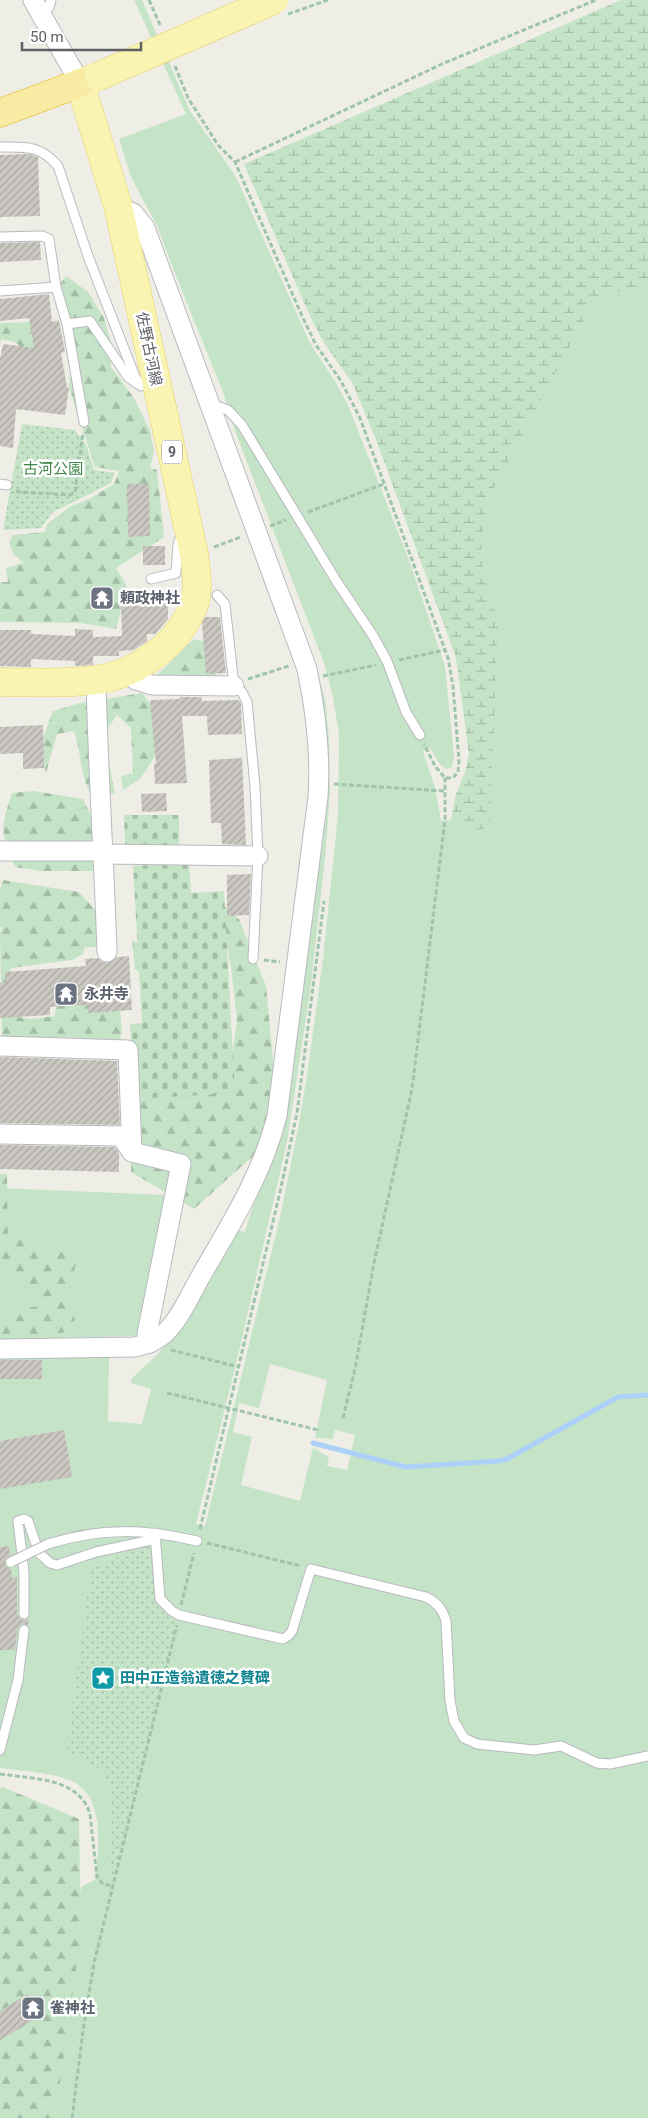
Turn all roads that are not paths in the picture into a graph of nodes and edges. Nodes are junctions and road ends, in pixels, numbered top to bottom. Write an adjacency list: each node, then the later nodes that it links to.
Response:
1 (274, 0): 3 (main road, bridge)
2 (42, 5): 3 (street)
3 (89, 80): 4 (highway); 6 (main road, 佐野古河線 / 9)
4 (0, 113)
5 (0, 147): 11 (lane)
6 (118, 206): 11 (main road, 佐野古河線 / 9); 12 (street)
7 (0, 237): 8 (lane)
8 (56, 287): 9 (lane); 10 (lane)
9 (0, 291)
10 (67, 324): 11 (lane); 13 (lane)
11 (150, 387): 14 (main road, 佐野古河線 / 9)
12 (211, 404): 21 (lane); 30 (street)
13 (84, 422)
14 (188, 528): 15 (lane); 17 (main road, 佐野古河線 / 9)
15 (151, 579)
16 (217, 595): 20 (lane)
17 (125, 672): 18 (main road, 佐野古河線 / 9); 20 (street)
18 (96, 680): 19 (main road, 佐野古河線 / 9); 23 (street)
19 (0, 682)
20 (240, 683): 24 (lane)
21 (420, 735)
22 (0, 851): 23 (street)
23 (104, 854): 24 (street); 25 (street)
24 (258, 856): 26 (lane)
25 (107, 952)
26 (253, 958)
27 (0, 1046): 29 (street)
28 (0, 1134): 29 (street)
29 (132, 1152): 30 (street)
30 (159, 1346): 31 (street)
31 (0, 1349)
32 (155, 1536): 33 (lane); 34 (lane, bridge); 35 (lane); 38 (lane)
33 (197, 1541)
34 (11, 1562)
35 (24, 1614)
36 (24, 1630): 37 (lane)
37 (0, 1750)
38 (648, 1756)

